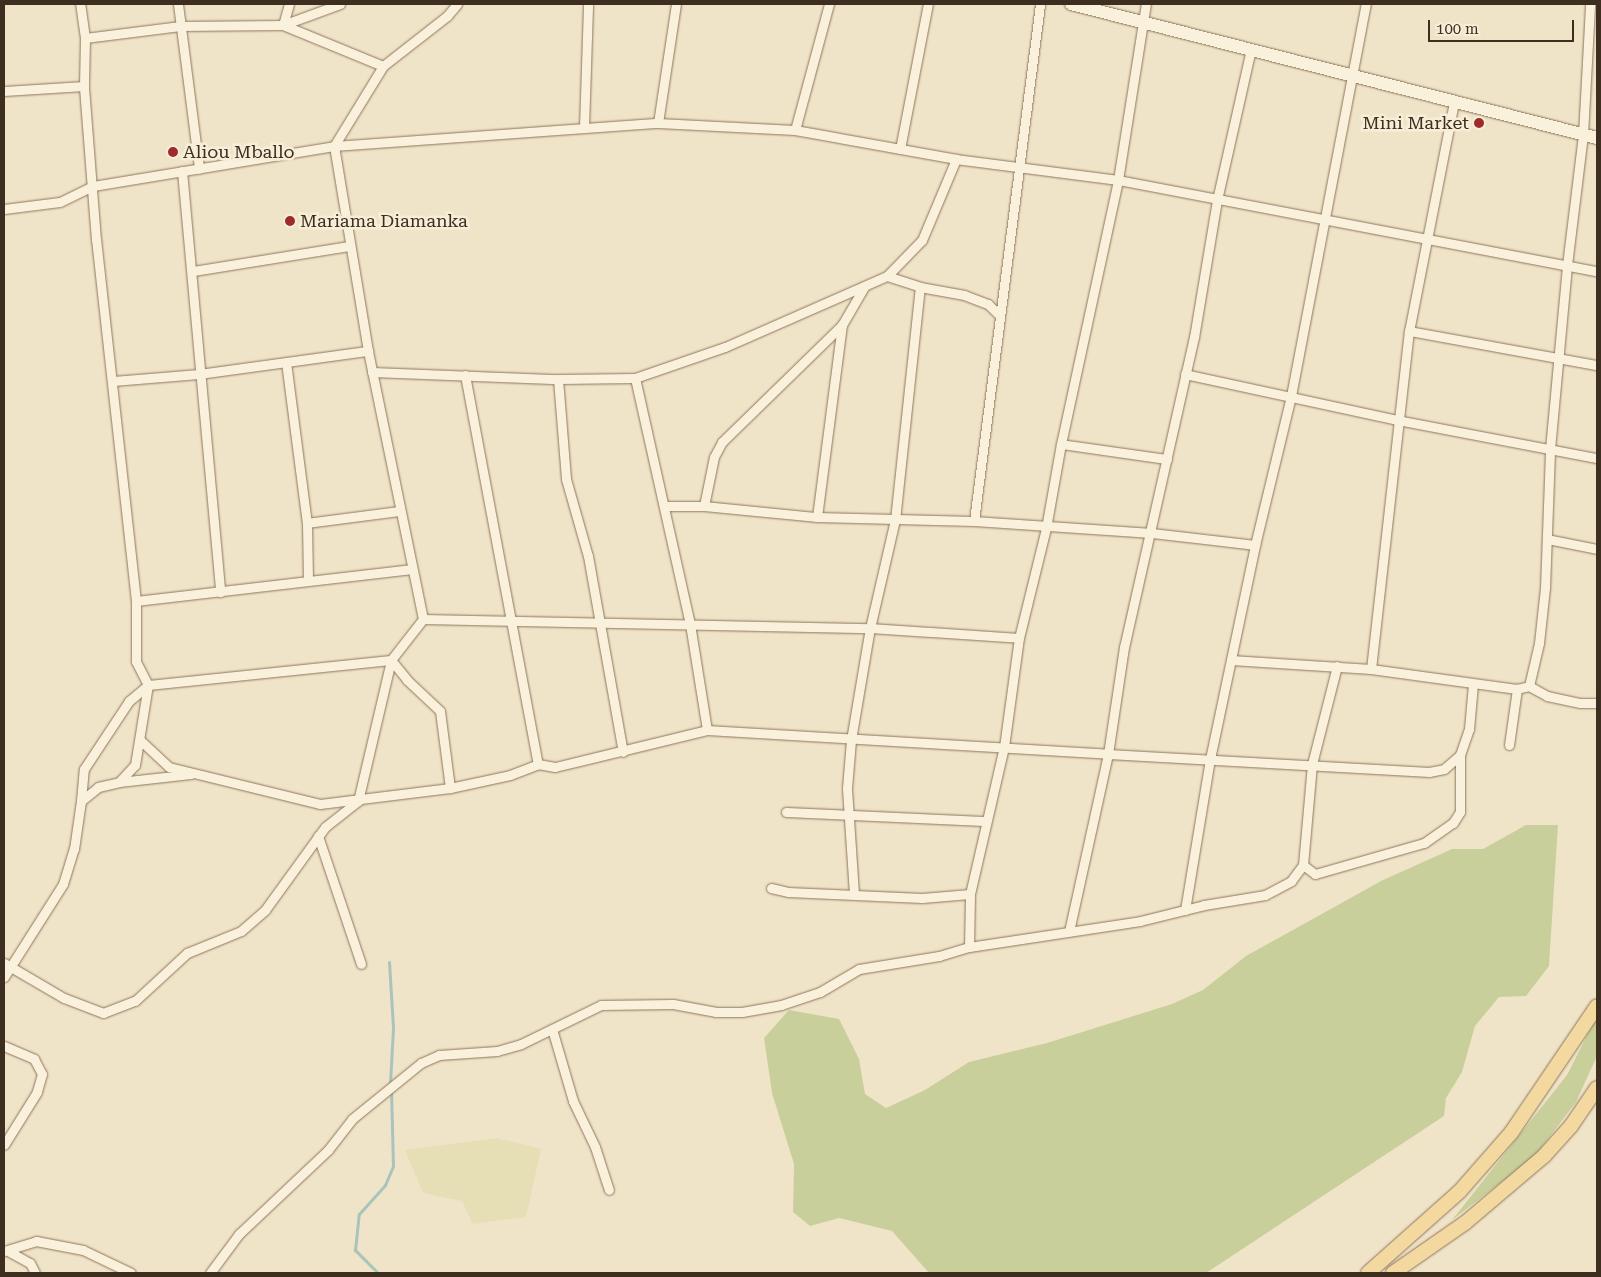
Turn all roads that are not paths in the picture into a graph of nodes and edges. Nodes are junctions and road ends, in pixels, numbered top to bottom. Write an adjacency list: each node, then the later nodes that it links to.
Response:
1 (80, 4): 18 (street)
2 (178, 4): 17 (street)
3 (288, 4): 16 (street)
4 (340, 4): 16 (street)
5 (457, 4): 20 (street)
6 (588, 4): 26 (street)
7 (676, 4): 25 (street)
8 (829, 4): 27 (street)
9 (928, 4): 31 (street)
10 (1040, 4): 33 (street)
11 (1071, 4): 15 (main road)
12 (1146, 4): 15 (street)
13 (1366, 4): 21 (street)
14 (1590, 4): 28 (street)
15 (1142, 20): 19 (main road); 36 (street)
16 (283, 25): 17 (street); 20 (street)
17 (180, 26): 18 (street); 34 (street)
18 (85, 38): 22 (street)
19 (1251, 48): 21 (main road); 38 (street)
20 (383, 66): 30 (street)
21 (1351, 76): 24 (main road); 40 (street)
22 (84, 86): 23 (street); 37 (street)
23 (4, 91)
24 (1454, 102): 28 (main road); 41 (street)
25 (658, 123): 26 (street); 27 (street)
26 (584, 127): 30 (street)
27 (795, 130): 31 (street)
28 (1583, 135): 29 (main road); 43 (street)
29 (1597, 138)
30 (334, 146): 34 (street); 42 (street)
31 (900, 149): 32 (street)
32 (956, 158): 33 (street); 46 (street)
33 (1019, 166): 36 (street); 49 (street)
34 (199, 169): 35 (street)
35 (182, 171): 37 (street); 44 (street)
36 (1118, 180): 38 (street); 65 (street)
37 (93, 186): 39 (street); 62 (street)
38 (1217, 200): 40 (street); 58 (street)
39 (4, 209)
40 (1324, 221): 41 (street); 63 (street)
41 (1429, 241): 43 (street); 51 (street)
42 (349, 246): 44 (street); 52 (street)
43 (1567, 265): 45 (street); 53 (street)
44 (193, 271): 57 (street)
45 (1597, 271)
46 (887, 276): 47 (street); 48 (street)
47 (864, 287): 50 (street); 60 (street)
48 (920, 287): 49 (street); 73 (street)
49 (998, 314): 74 (street)
50 (842, 325): 70 (street); 72 (street)
51 (1409, 331): 53 (street); 64 (street)
52 (368, 351): 54 (street); 56 (street)
53 (1560, 359): 55 (street); 66 (street)
54 (286, 362): 57 (street); 75 (street)
55 (1597, 365)
56 (372, 372): 59 (street); 71 (street)
57 (199, 374): 62 (street); 83 (street)
58 (1185, 374): 63 (street); 68 (street)
59 (465, 375): 61 (street); 86 (street)
60 (635, 378): 61 (street); 69 (street)
61 (558, 379): 87 (street)
62 (113, 380): 84 (street)
63 (1291, 396): 64 (street); 79 (street)
64 (1397, 420): 66 (street); 94 (street)
65 (1061, 444): 68 (street); 76 (street)
66 (1550, 449): 67 (street); 78 (street)
67 (1597, 458)
68 (1166, 459): 77 (street)
69 (665, 506): 70 (street); 88 (street)
70 (704, 506): 72 (street)
71 (400, 511): 75 (street); 81 (street)
72 (817, 517): 73 (street)
73 (895, 520): 74 (street); 89 (street)
74 (974, 521): 76 (street)
75 (307, 523): 82 (street)
76 (1046, 528): 77 (street); 90 (street)
77 (1152, 533): 79 (street); 106 (street)
78 (1547, 539): 80 (street); 97 (street)
79 (1255, 545): 92 (street)
80 (1597, 549)
81 (412, 569): 82 (street); 85 (street)
82 (308, 581): 83 (street)
83 (220, 592): 84 (street)
84 (136, 601): 96 (street)
85 (423, 619): 86 (street); 91 (street)
86 (512, 620): 87 (street); 109 (street)
87 (600, 624): 88 (street); 105 (street)
88 (690, 624): 89 (street); 100 (street)
89 (870, 628): 90 (street); 102 (street)
90 (1019, 638): 104 (street)
91 (392, 660): 96 (street); 113 (street); 115 (street)
92 (1231, 660): 93 (street); 108 (street)
93 (1337, 666): 94 (street); 110 (street)
94 (1371, 669): 95 (street)
95 (1473, 684): 98 (street); 107 (street)
96 (148, 685): 101 (street); 114 (street)
97 (1529, 686): 98 (street); 99 (street)
98 (1518, 689): 103 (street)
99 (1597, 703)
100 (707, 730): 102 (street); 105 (street)
101 (140, 740): 111 (street); 112 (street)
102 (851, 740): 104 (street); 117 (street)
103 (1509, 744)
104 (1004, 747): 106 (street); 118 (street)
105 (623, 752): 109 (street)
106 (1108, 754): 108 (street); 125 (street)
107 (1460, 755): 110 (street); 120 (street)
108 (1210, 759): 110 (street); 124 (street)
109 (538, 764): 113 (street)
110 (1312, 764): 120 (street)
111 (192, 774): 112 (street); 115 (street)
112 (120, 782): 114 (street)
113 (450, 788): 115 (street)
114 (82, 801): 127 (street)
115 (358, 801): 119 (street)
116 (786, 812): 117 (street)
117 (848, 813): 118 (street); 122 (street)
118 (984, 821): 123 (street)
119 (318, 836): 127 (street); 128 (street)
120 (1303, 865): 124 (street)
121 (771, 888): 122 (street)
122 (854, 894): 123 (street)
123 (970, 894): 126 (street)
124 (1185, 910): 125 (street)
125 (1069, 931): 126 (street)
126 (969, 947): 131 (street)
127 (7, 964): 129 (street)
128 (361, 964)
129 (4, 977)
130 (1597, 1006): 140 (main road)
131 (552, 1029): 135 (street); 139 (street)
132 (4, 1046): 134 (street)
133 (1597, 1088): 141 (main road)
134 (4, 1145)
135 (609, 1190)
136 (6, 1251): 137 (street); 138 (street)
137 (35, 1273)
138 (131, 1273)
139 (210, 1273)
140 (1368, 1273)
141 (1393, 1273)

